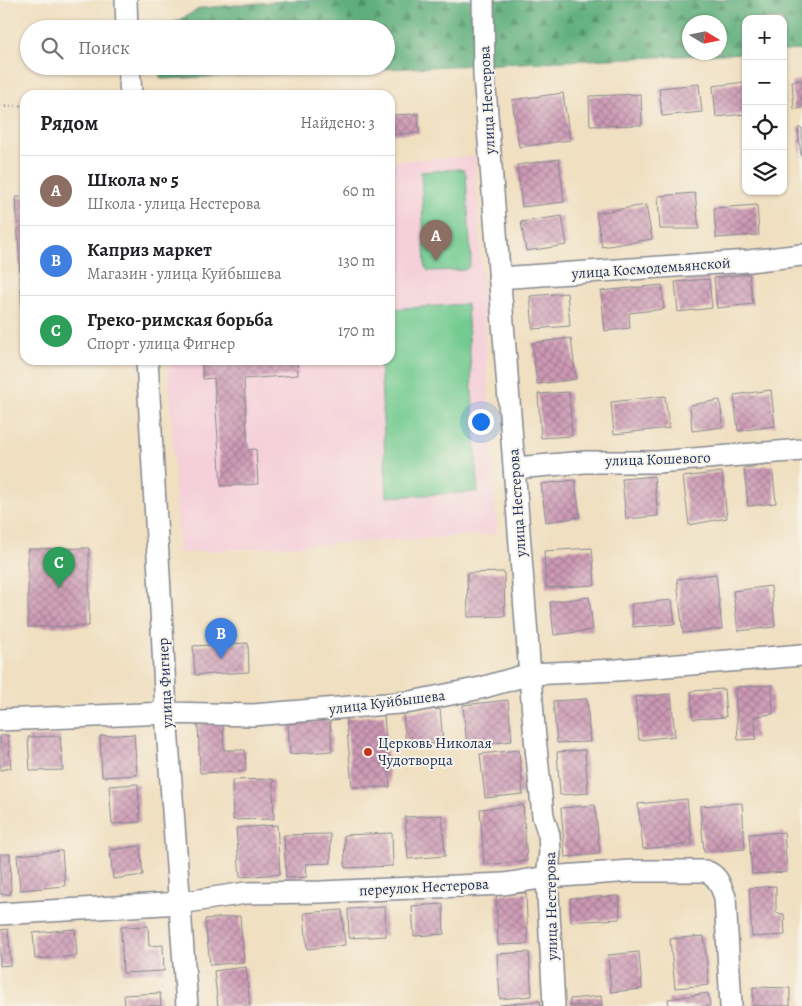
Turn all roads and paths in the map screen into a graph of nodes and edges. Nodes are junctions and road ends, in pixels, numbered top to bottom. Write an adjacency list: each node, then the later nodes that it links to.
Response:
1 (126, 0): 3 (street)
2 (482, 0): 9 (street, улица Нестерова)
3 (127, 20)
4 (130, 75): 5 (street)
5 (131, 90)
6 (20, 105): 7 (path)
7 (0, 107)
8 (802, 255): 9 (street, улица Космодемьянской)
9 (499, 278): 12 (street, улица Нестерова)
10 (147, 365): 15 (street, улица Фигнер)
11 (802, 450): 12 (street, улица Кошевого)
12 (515, 468): 14 (street, улица Нестерова)
13 (802, 655): 14 (street, улица Куйбышева)
14 (530, 674): 15 (street, улица Куйбышева); 17 (street, улица Нестерова)
15 (166, 713): 16 (street, улица Куйбышева); 18 (street, улица Фигнер)
16 (0, 720)
17 (547, 877): 18 (street, переулок Нестерова); 21 (street, улица Нестерова); 22 (street, переулок Нестерова)
18 (180, 903): 19 (street, переулок Нестерова); 20 (street, улица Фигнер)
19 (0, 914)
20 (187, 1006)
21 (554, 1006)
22 (731, 1006)

